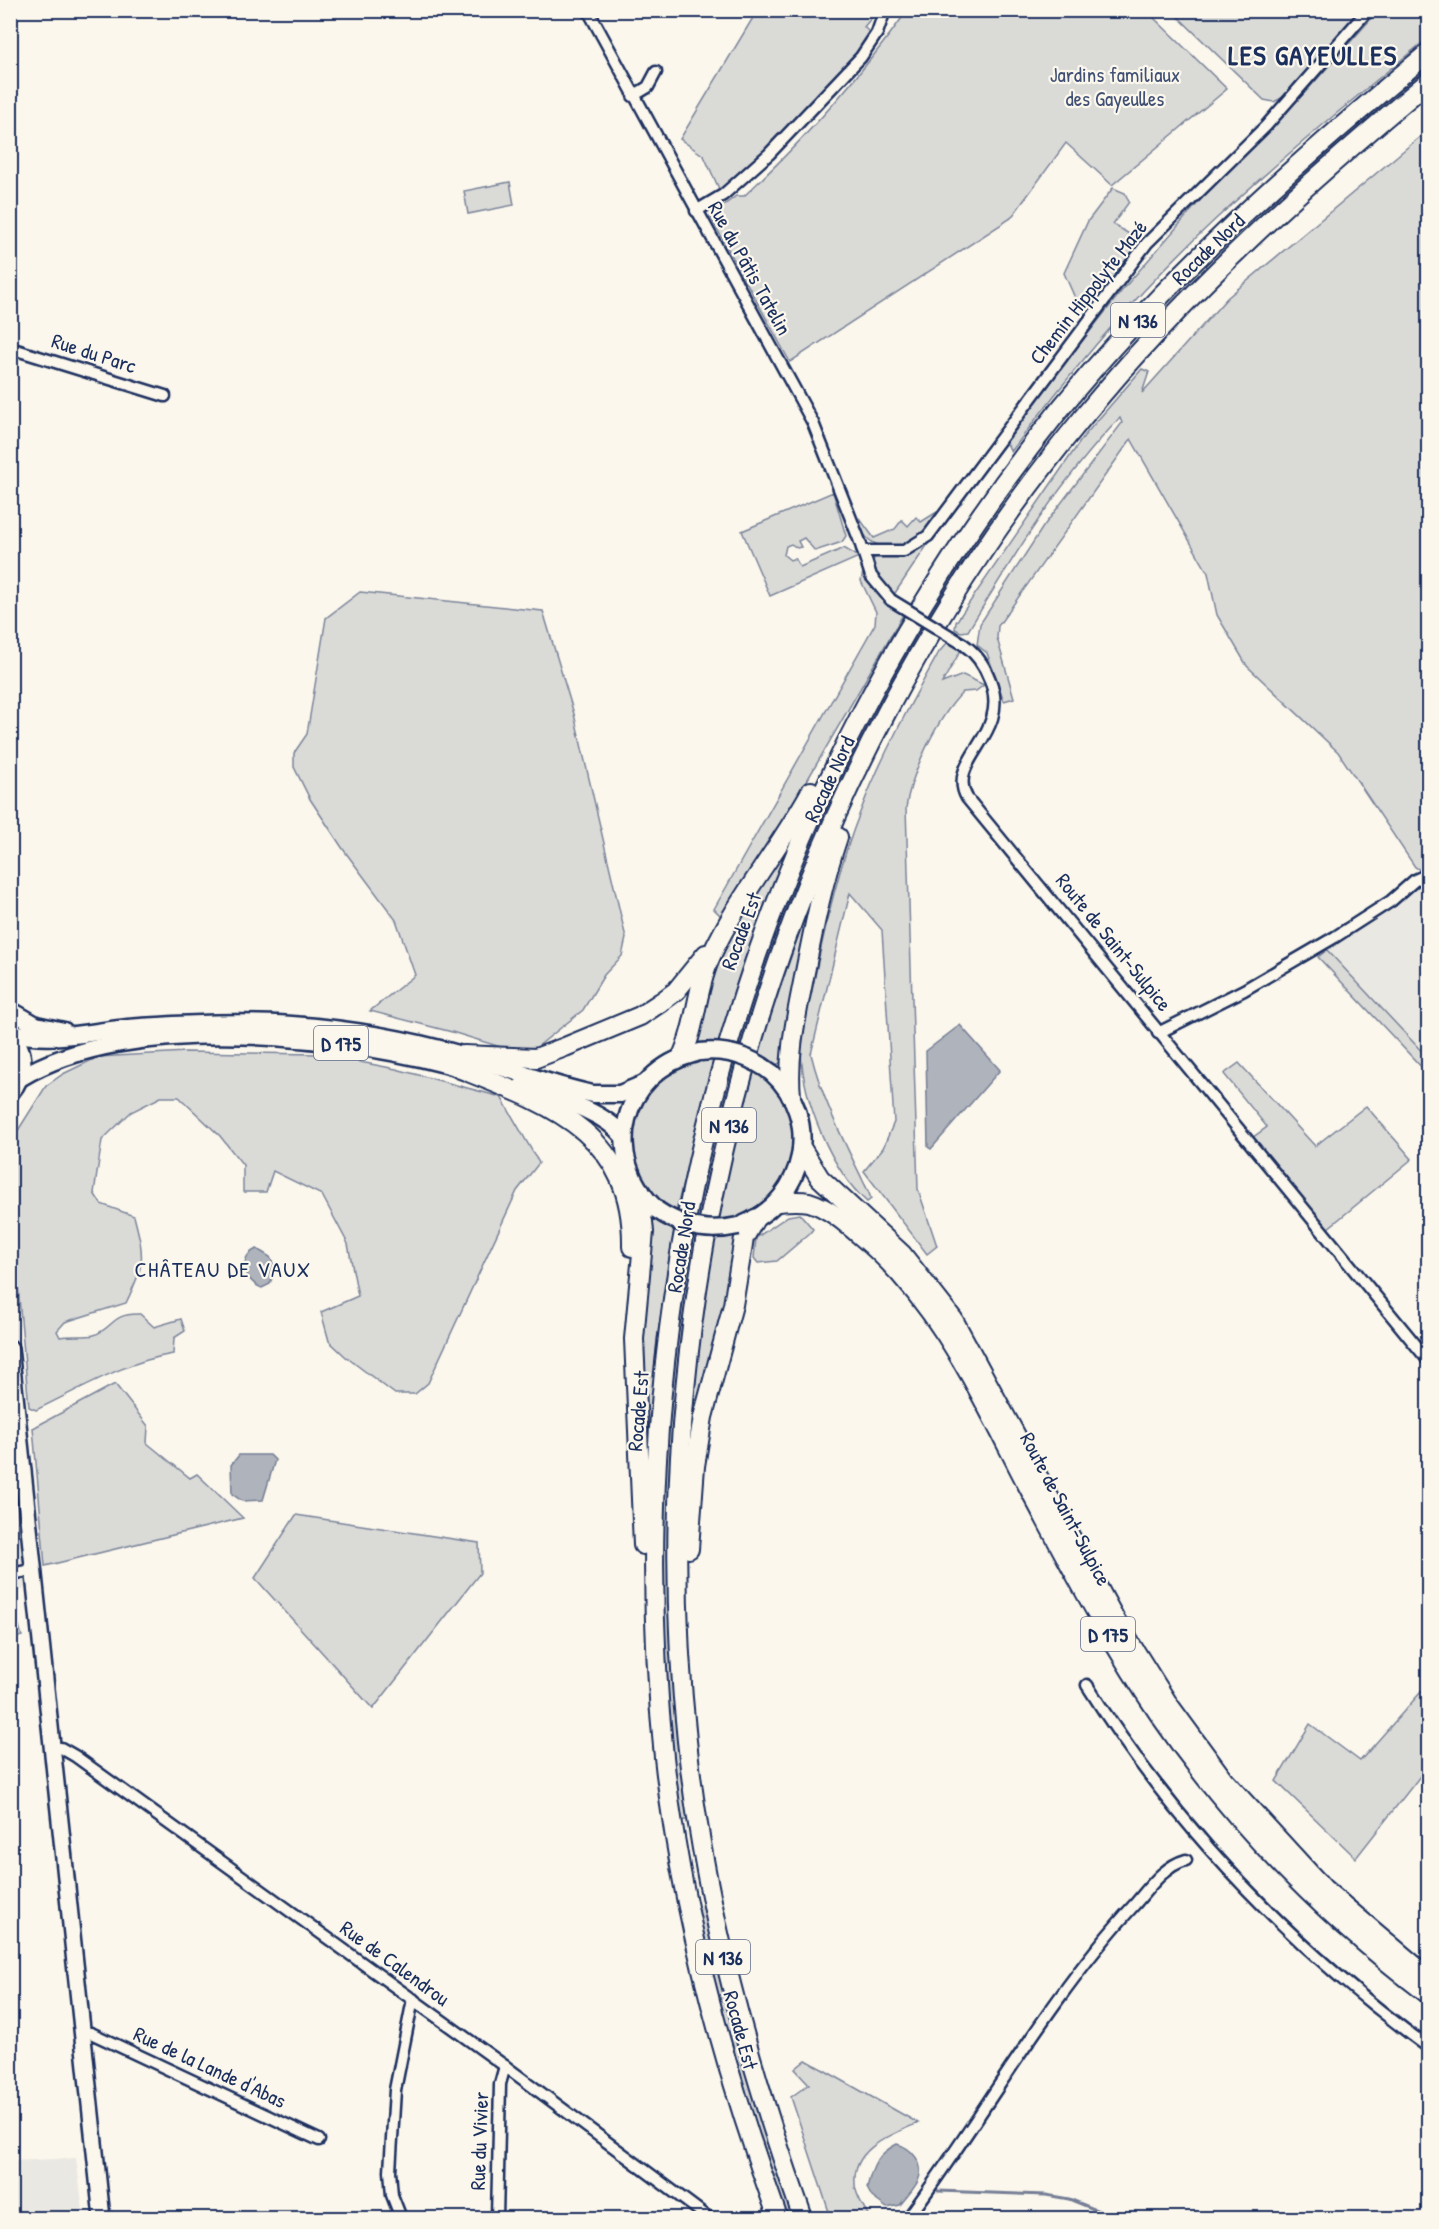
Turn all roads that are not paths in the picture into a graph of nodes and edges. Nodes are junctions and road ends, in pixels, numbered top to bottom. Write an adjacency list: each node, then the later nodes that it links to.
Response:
1 (588, 10): 7 (street, Rue du Pâtis Tatelin)
2 (885, 10): 8 (street)
3 (1368, 10): 11 (street, Chemin Hippolyte Mazé)
4 (1428, 53): 13 (highway, Rocade Nord / N 136)
5 (656, 72): 7 (street)
6 (1428, 82): 12 (highway, Rocade Nord / N 136)
7 (633, 96): 8 (street, Rue du Pâtis Tatelin)
8 (696, 211): 11 (street, Rue du Pâtis Tatelin)
9 (10, 348): 10 (street, Rue du Parc)
10 (165, 396)
11 (863, 550): 18 (street, Route de Saint-Sulpice, bridge)
12 (947, 607): 24 (highway); 36 (highway, Rocade Nord / N 136)
13 (904, 635): 15 (highway); 37 (highway, Rocade Est / N 136)
14 (1428, 874): 18 (street)
15 (722, 934): 20 (highway); 21 (highway)
16 (10, 1010): 19 (main road)
17 (10, 1033): 19 (main road, D 175); 23 (main road)
18 (1158, 1033): 32 (street, Route de Saint-Sulpice)
19 (70, 1035): 21 (main road, D 175)
20 (691, 1054): 22 (main road); 24 (main road, bridge)
21 (461, 1062): 22 (main road, D 175); 23 (main road, D 175); 25 (main road, D 175); 30 (highway)
22 (644, 1084): 25 (main road)
23 (13, 1089)
24 (791, 1096): 26 (main road)
25 (624, 1137): 27 (main road)
26 (802, 1149): 28 (main road); 40 (highway, Route de Saint-Sulpice / D 175)
27 (640, 1191): 29 (main road, bridge); 30 (highway)
28 (778, 1202): 29 (main road); 41 (highway, Route de Saint-Sulpice / D 175)
29 (746, 1223): 36 (highway)
30 (634, 1339): 37 (highway)
31 (10, 1348): 33 (main road)
32 (1428, 1360)
33 (33, 1570): 34 (street); 38 (main road)
34 (10, 1574)
35 (1087, 1685): 44 (street)
36 (682, 1686): 52 (highway, Rocade Est / N 136)
37 (658, 1687): 51 (highway, Rocade Est / N 136)
38 (53, 1749): 42 (street, Rue de Calendrou); 43 (main road)
39 (1186, 1860): 53 (street)
40 (1428, 1977)
41 (1428, 1994)
42 (413, 1999): 45 (street, Rue de Calendrou); 48 (street)
43 (83, 2034): 46 (street, Rue de la Lande d'Abas); 47 (main road)
44 (1428, 2047)
45 (505, 2066): 49 (street, Rue du Vivier); 50 (street, Rue de Calendrou)
46 (319, 2140)
47 (102, 2218)
48 (401, 2218)
49 (497, 2218)
50 (709, 2218)
51 (778, 2218)
52 (802, 2218)
53 (908, 2218)

